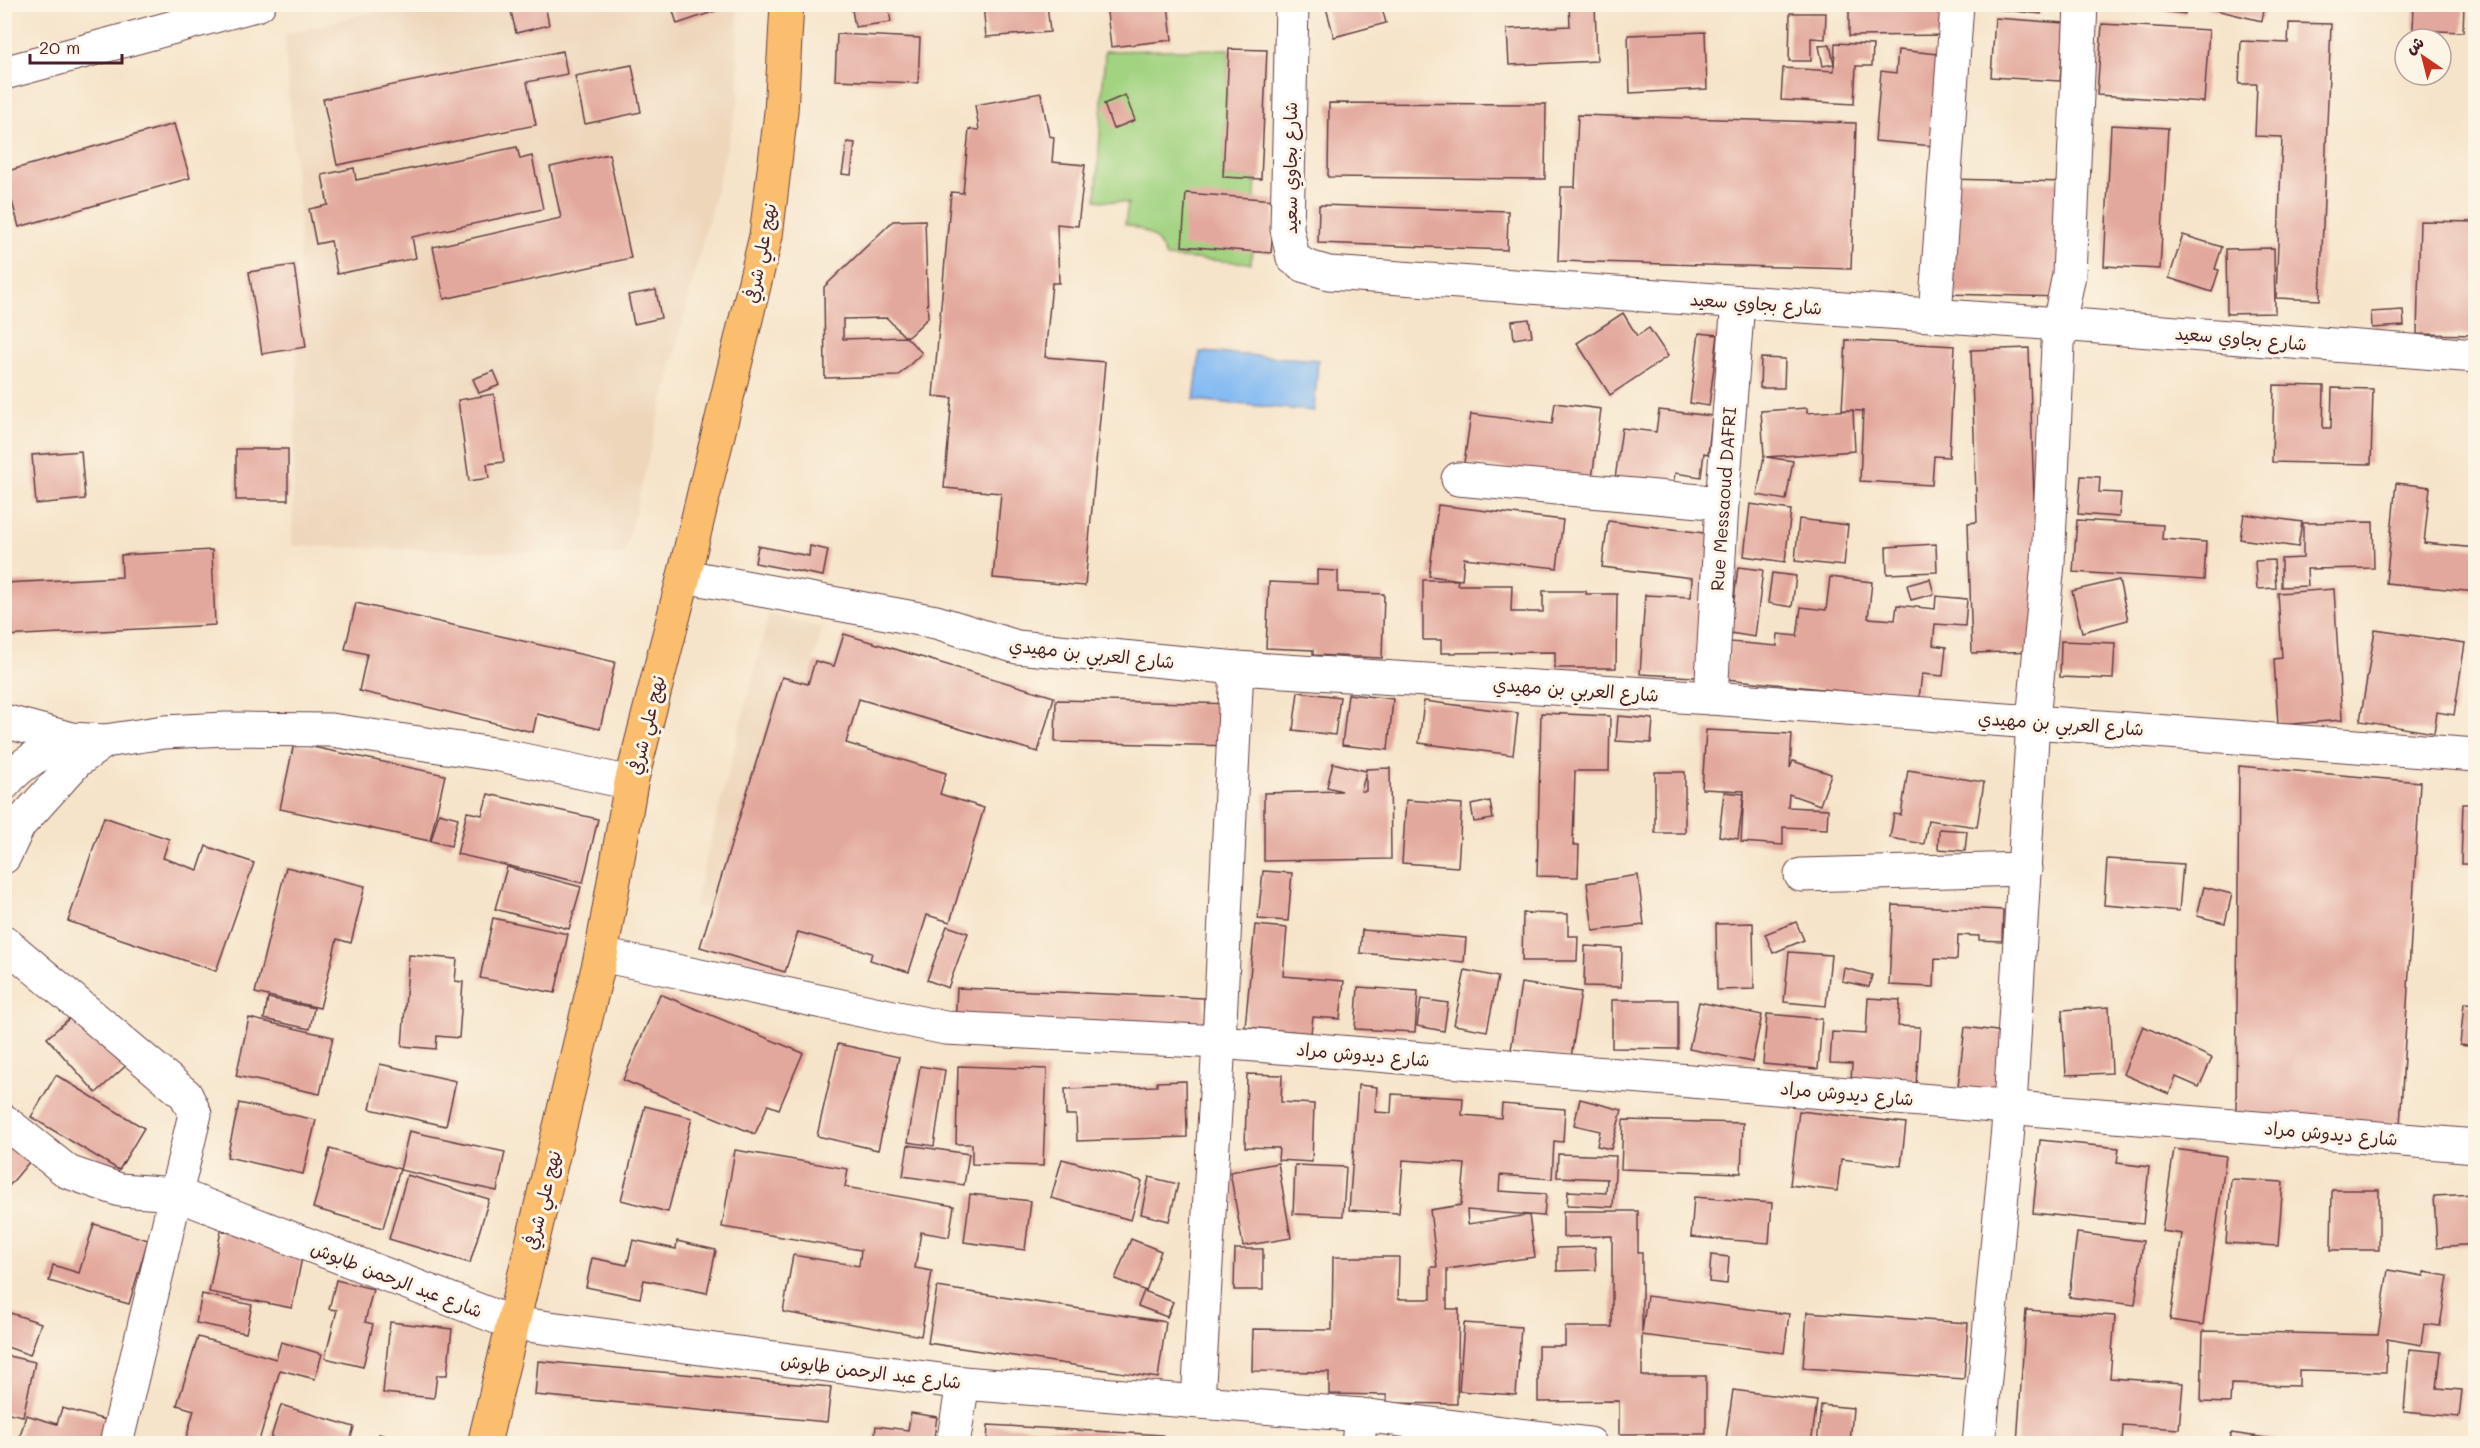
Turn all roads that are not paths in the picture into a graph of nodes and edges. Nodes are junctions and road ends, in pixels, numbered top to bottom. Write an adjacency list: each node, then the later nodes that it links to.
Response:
1 (259, 4): 6 (street)
2 (787, 4): 13 (main road, نهج علي شرفي)
3 (1292, 4): 7 (street, شارع بجاوي سعيد)
4 (1957, 4): 8 (street)
5 (2081, 4): 9 (street)
6 (4, 73)
7 (1738, 302): 8 (street, شارع بجاوي سعيد); 12 (street, Rue Messaoud DAFRI)
8 (1935, 315): 9 (street, شارع بجاوي سعيد)
9 (2059, 324): 10 (street, شارع بجاوي سعيد); 17 (street)
10 (2475, 356)
11 (1458, 479): 12 (street)
12 (1722, 503): 15 (street, Rue Messaoud DAFRI)
13 (684, 576): 14 (street, شارع العربي بن مهيدي); 22 (main road, نهج علي شرفي)
14 (1237, 668): 15 (street, شارع العربي بن مهيدي); 29 (street)
15 (1711, 698): 17 (street, شارع العربي بن مهيدي)
16 (4, 721): 18 (street)
17 (2033, 721): 21 (street, شارع العربي بن مهيدي); 25 (street)
18 (71, 739): 19 (street); 20 (street); 23 (street)
19 (105, 741): 22 (street); 24 (street)
20 (4, 754)
21 (2475, 755)
22 (631, 783): 28 (main road, نهج علي شرفي)
23 (4, 784)
24 (4, 857)
25 (2025, 869): 26 (street); 30 (street)
26 (1801, 874)
27 (4, 942): 33 (street)
28 (601, 955): 29 (street, شارع ديدوش مراد); 34 (main road, نهج علي شرفي)
29 (1219, 1042): 30 (street, شارع ديدوش مراد); 36 (street)
30 (2010, 1106): 32 (street, شارع ديدوش مراد); 42 (street)
31 (4, 1121): 33 (street, شارع عبد الرحمن طابوش)
32 (2475, 1146)
33 (176, 1194): 34 (street, شارع عبد الرحمن طابوش); 38 (street)
34 (512, 1323): 35 (street, شارع عبد الرحمن طابوش); 39 (main road, نهج علي شرفي)
35 (963, 1383): 36 (street, شارع عبد الرحمن طابوش); 40 (street)
36 (1198, 1401): 37 (street, شارع عبد الرحمن طابوش)
37 (1359, 1429): 41 (street, شارع عبد الرحمن طابوش)
38 (116, 1443)
39 (484, 1443)
40 (954, 1443)
41 (1590, 1443)
42 (1979, 1443)

